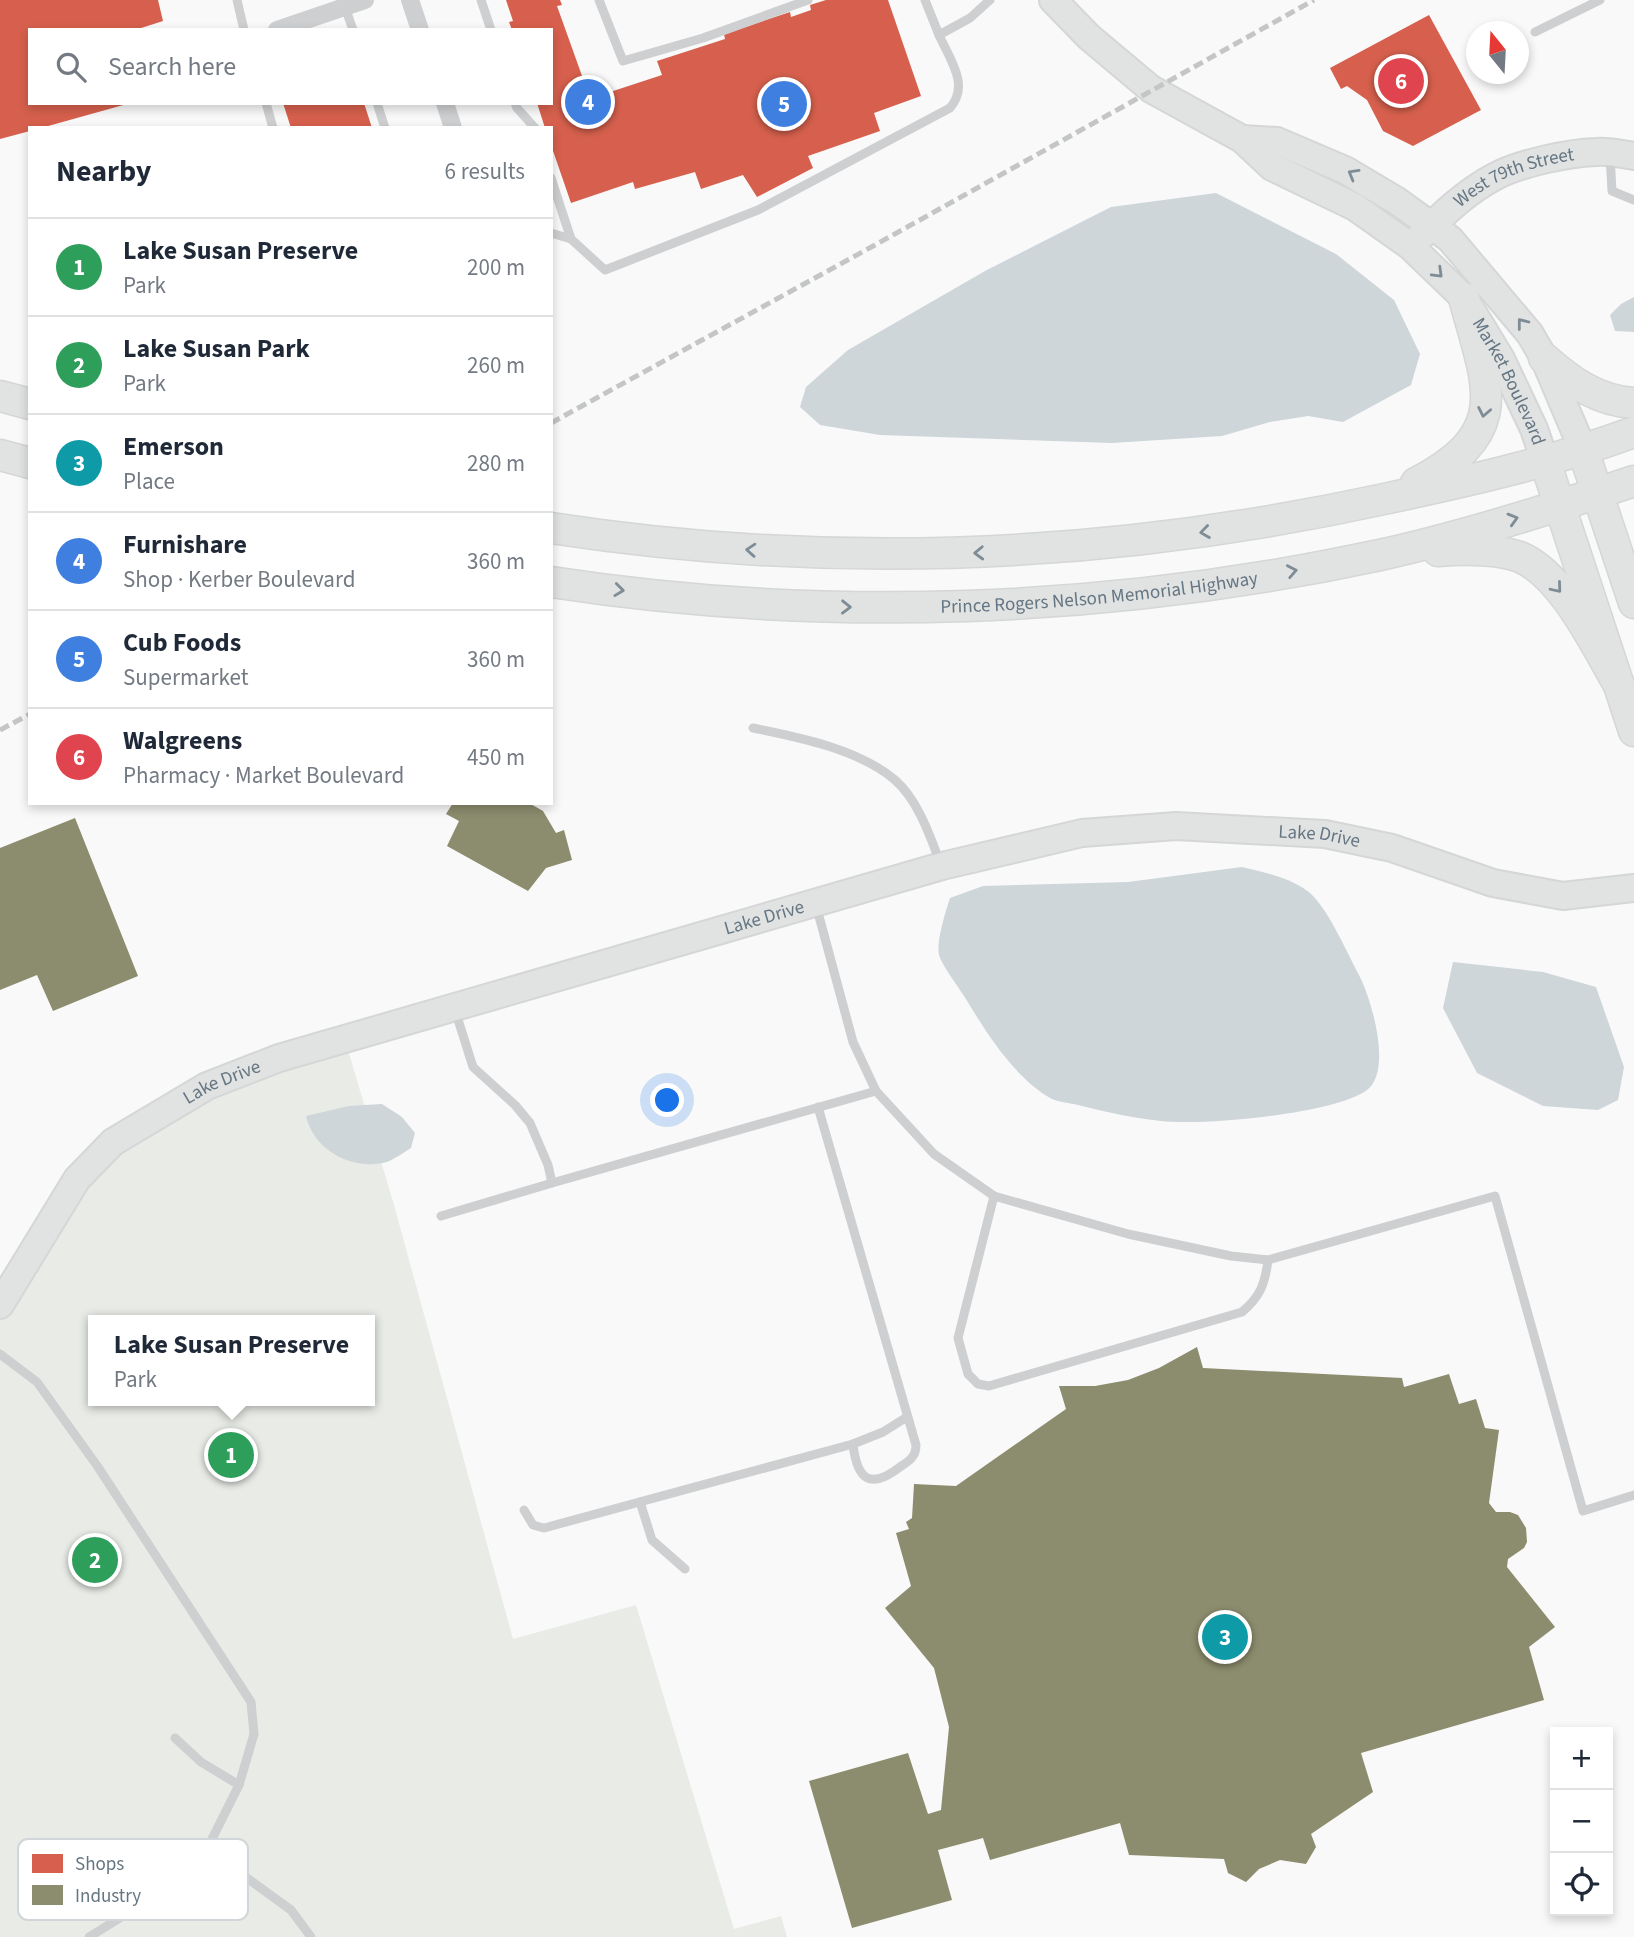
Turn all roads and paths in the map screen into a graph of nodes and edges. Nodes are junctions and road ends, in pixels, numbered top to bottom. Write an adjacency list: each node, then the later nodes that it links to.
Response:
1 (237, 0): 12 (lane)
2 (365, 0): 11 (street)
3 (410, 0): 15 (street)
4 (481, 0): 16 (lane)
5 (599, 0): 6 (lane)
6 (808, 0)
7 (925, 0): 18 (lane)
8 (990, 0): 18 (lane)
9 (1053, 0): 27 (street, Market Boulevard)
10 (1600, 0): 17 (lane)
11 (345, 7): 13 (street); 14 (lane)
12 (244, 28)
13 (283, 28)
14 (352, 28)
15 (419, 28)
16 (490, 28)
17 (1535, 32)
18 (939, 35): 33 (lane)
19 (267, 105): 23 (lane)
20 (378, 105): 24 (lane)
21 (446, 105): 25 (street)
22 (516, 105): 26 (lane)
23 (273, 126)
24 (384, 126)
25 (452, 126)
26 (533, 126)
27 (1242, 139): 31 (street, Market Boulevard, one-way to 27); 34 (street, Market Boulevard)
28 (1622, 154): 30 (lane); 31 (street, West 79th Street)
29 (553, 184): 33 (lane)
30 (1634, 200)
31 (1432, 226): 34 (street, West 79th Street); 36 (street, Market Boulevard, one-way to 31)
32 (553, 234): 33 (lane)
33 (571, 239)
34 (1410, 246): 35 (street, Market Boulevard, one-way to 35)
35 (1464, 298): 43 (street, Market Boulevard); 47 (main road, one-way to 47)
36 (1544, 358): 39 (main road); 41 (street, Market Boulevard)
37 (0, 396): 38 (main road)
38 (28, 403)
39 (1634, 403)
40 (1634, 432): 41 (main road)
41 (1583, 450): 43 (main road); 46 (main road, Market Boulevard)
42 (0, 455): 44 (main road)
43 (1545, 461): 47 (main road); 48 (main road, Market Boulevard)
44 (28, 462)
45 (1634, 481): 46 (main road, Prince Rogers Nelson Memorial Highway)
46 (1598, 494): 48 (main road, Prince Rogers Nelson Memorial Highway); 52 (main road, Market Boulevard)
47 (1358, 505): 49 (main road, one-way to 49)
48 (1560, 505): 50 (main road, Prince Rogers Nelson Memorial Highway, one-way to 48); 53 (main road, Market Boulevard)
49 (553, 528)
50 (1379, 555): 51 (main road, Prince Rogers Nelson Memorial Highway, one-way to 50); 53 (main road, one-way to 53)
51 (553, 582)
52 (1634, 603)
53 (1619, 685): 55 (main road, Market Boulevard)
54 (753, 728): 56 (lane)
55 (1634, 731)
56 (942, 866): 57 (street, Lake Drive); 58 (street, Lake Drive)
57 (1634, 888)
58 (816, 903): 59 (street, Lake Drive); 60 (lane)
59 (454, 1007): 62 (lane); 66 (street, Lake Drive)
60 (876, 1091): 61 (lane); 63 (lane)
61 (818, 1107): 62 (lane); 68 (lane)
62 (552, 1183): 64 (lane)
63 (994, 1196): 65 (lane); 65 (lane)
64 (441, 1216)
65 (1268, 1260): 70 (lane)
66 (0, 1305)
67 (0, 1354): 75 (lane)
68 (907, 1417): 69 (lane); 69 (lane)
69 (853, 1444): 71 (lane)
70 (1634, 1495)
71 (640, 1502): 72 (lane); 73 (lane)
72 (524, 1510)
73 (685, 1569)
74 (175, 1738): 75 (lane)
75 (239, 1785): 76 (lane)
76 (211, 1839)
77 (248, 1879): 80 (lane)
78 (116, 1920): 79 (lane)
79 (89, 1937)
80 (312, 1937)

